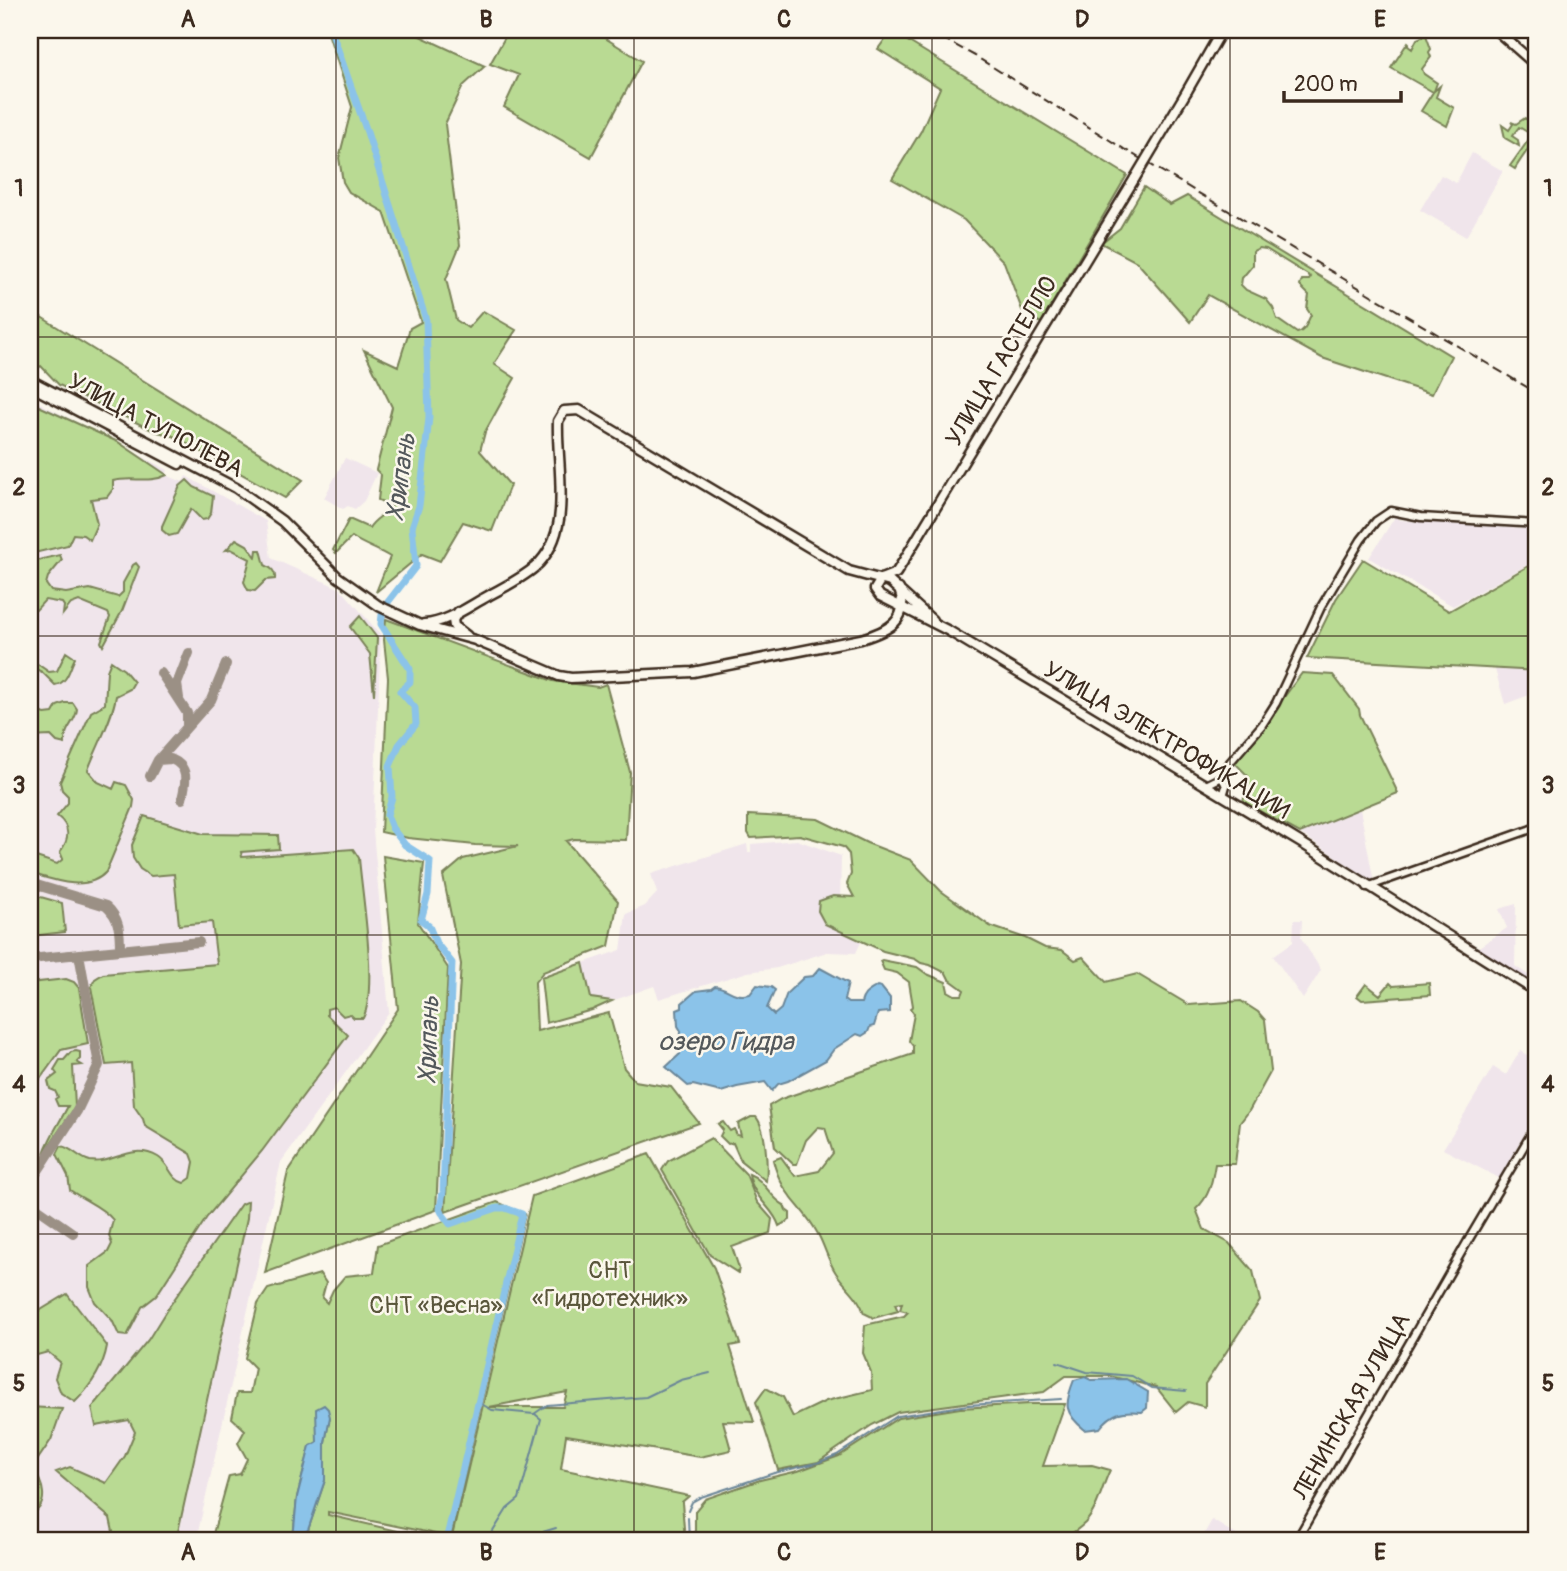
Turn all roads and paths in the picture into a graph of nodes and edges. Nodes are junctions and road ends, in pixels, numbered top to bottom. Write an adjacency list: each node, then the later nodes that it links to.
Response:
1 (1222, 30): 8 (main road, УЛИЦА ГАСТЕЛЛО, bridge)
2 (1496, 30): 3 (main road)
3 (1537, 66)
4 (30, 380): 6 (main road, УЛИЦА ТУПОЛЕВА)
5 (30, 386): 6 (main road, УЛИЦА ТУПОЛЕВА)
6 (264, 507): 15 (main road, УЛИЦА ТУПОЛЕВА)
7 (1537, 524): 19 (street)
8 (901, 565): 9 (main road, УЛИЦА ГАСТЕЛЛО); 10 (main road, УЛИЦА ГАСТЕЛЛО)
9 (881, 579): 10 (main road); 11 (main road); 13 (main road)
10 (900, 589): 11 (main road); 12 (main road, УЛИЦА ГАСТЕЛЛО); 17 (main road)
11 (887, 600): 12 (main road)
12 (902, 608): 14 (main road); 16 (main road)
13 (458, 612): 15 (main road); 18 (main road)
14 (919, 617): 16 (main road); 17 (main road)
15 (440, 627): 18 (main road)
16 (887, 628): 18 (main road)
17 (945, 629): 20 (main road, УЛИЦА ЭЛЕКТРОФИКАЦИИ)
18 (475, 640)
19 (1222, 777): 20 (street); 21 (street)
20 (1206, 785): 21 (main road, УЛИЦА ЭЛЕКТРОФИКАЦИИ)
21 (1223, 796): 23 (main road, УЛИЦА ЭЛЕКТРОФИКАЦИИ)
22 (1537, 827): 23 (street)
23 (1367, 887): 24 (main road, УЛИЦА ЭЛЕКТРОФИКАЦИИ)
24 (1537, 992)
25 (1537, 1124): 26 (street, ЛЕНИНСКАЯ УЛИЦА)
26 (1296, 1541)

